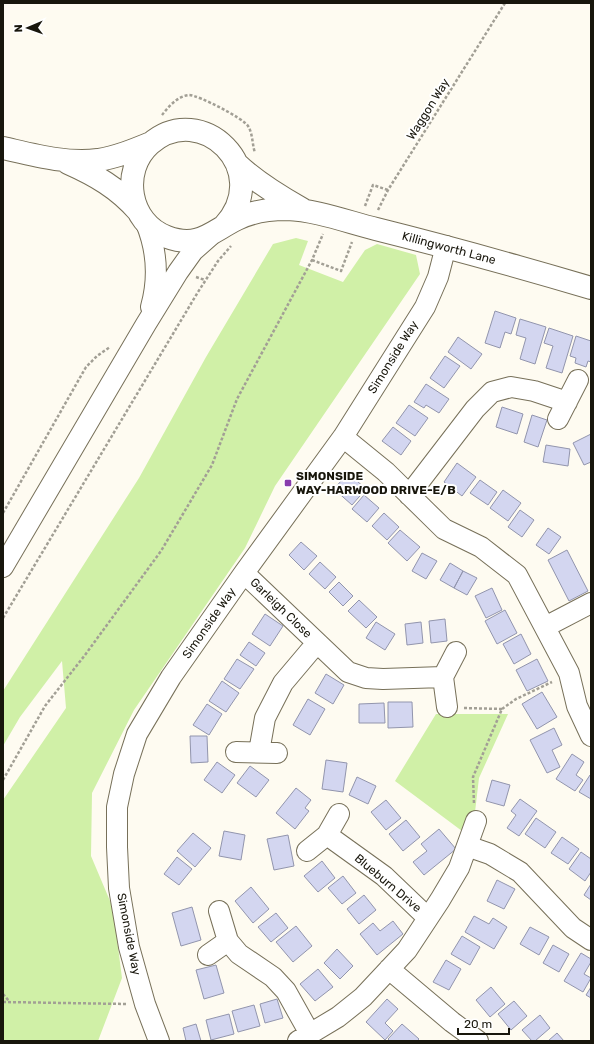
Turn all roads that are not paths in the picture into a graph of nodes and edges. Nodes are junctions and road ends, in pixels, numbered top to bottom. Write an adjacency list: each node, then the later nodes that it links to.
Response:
1 (151, 143): 3 (main road); 4 (main road); 6 (main road)
2 (3, 148): 3 (main road)
3 (59, 160): 6 (main road)
4 (237, 164): 5 (main road); 7 (main road)
5 (306, 211): 7 (main road); 8 (main road, Killingworth Lane)
6 (142, 217): 7 (main road); 10 (street)
7 (223, 235): 10 (street)
8 (446, 246): 9 (main road, Killingworth Lane); 14 (street, Simonside Way)
9 (591, 288)
10 (146, 324): 16 (street)
11 (578, 380): 12 (street)
12 (567, 402): 13 (street); 15 (street)
13 (558, 420)
14 (343, 437): 15 (street); 17 (street, Simonside Way)
15 (409, 495): 19 (street)
16 (3, 567)
17 (244, 573): 20 (street, Garleigh Close); 38 (street, Simonside Way)
18 (591, 603): 19 (street)
19 (545, 627): 24 (street)
20 (318, 644): 22 (street, Garleigh Close); 25 (street, Garleigh Close)
21 (456, 652): 22 (street)
22 (443, 677): 23 (street)
23 (447, 707)
24 (591, 736)
25 (236, 752)
26 (339, 814): 28 (street)
27 (476, 821): 29 (street, Blueburn Drive)
28 (327, 835): 30 (street); 32 (street, Blueburn Drive)
29 (467, 846): 32 (street, Blueburn Drive); 33 (street)
30 (307, 851)
31 (219, 911): 34 (street, Blueburn Drive)
32 (428, 918): 36 (street, Blueburn Drive)
33 (591, 940)
34 (228, 941): 35 (street); 37 (street, Blueburn Drive)
35 (208, 955)
36 (389, 969): 37 (street, Blueburn Drive); 39 (street)
37 (304, 1037)
38 (159, 1041)
39 (478, 1041)

